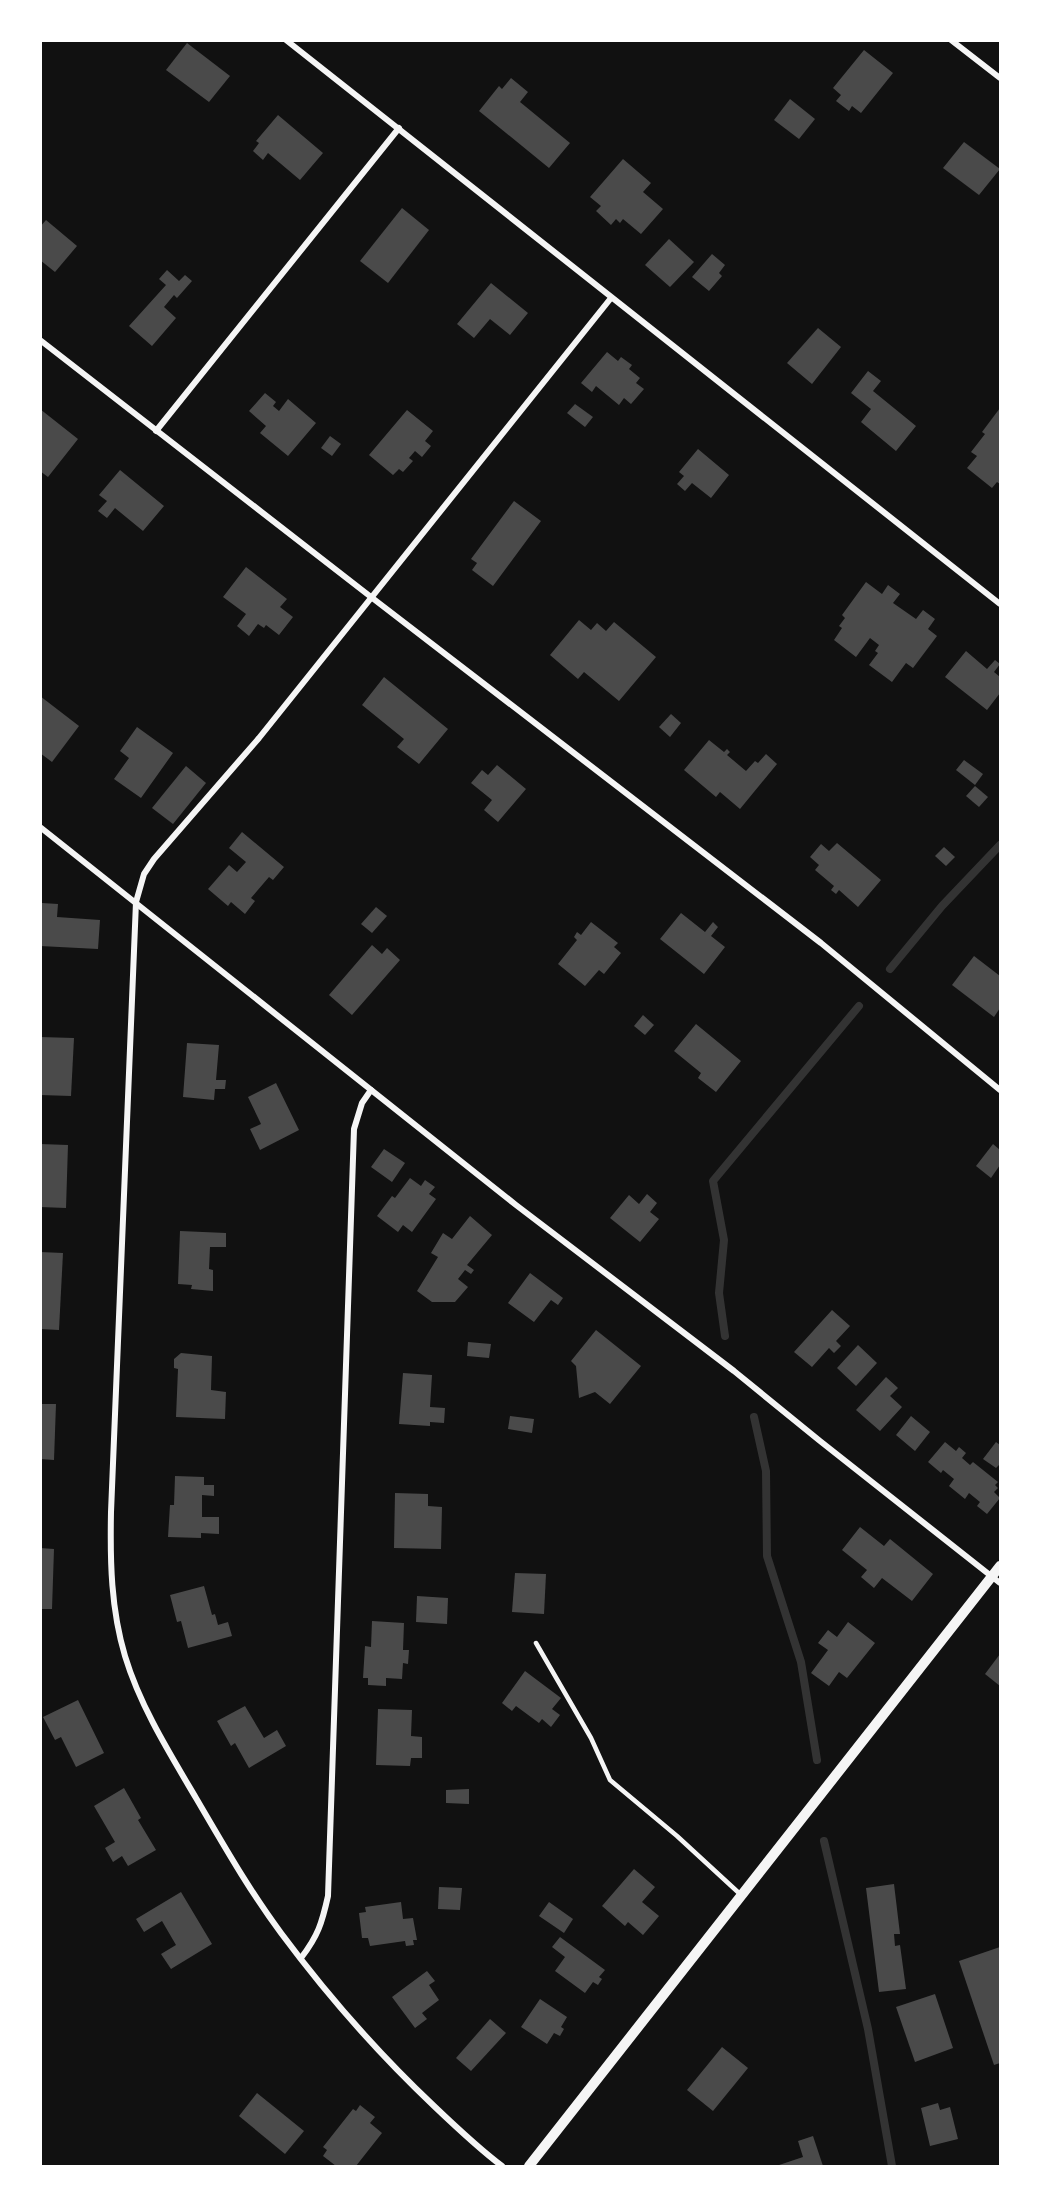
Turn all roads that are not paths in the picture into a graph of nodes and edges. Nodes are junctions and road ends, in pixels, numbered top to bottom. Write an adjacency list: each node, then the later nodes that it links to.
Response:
1 (286, 40): 4 (street)
2 (951, 40): 3 (street)
3 (1000, 78)
4 (399, 128): 5 (street); 7 (street)
5 (611, 297): 8 (street); 9 (street)
6 (40, 340): 7 (street)
7 (156, 431): 8 (street)
8 (371, 597): 11 (street); 13 (street)
9 (1000, 604)
10 (40, 827): 11 (street)
11 (136, 902): 12 (street); 18 (street)
12 (371, 1090): 15 (street); 18 (street)
13 (1000, 1090)
14 (1000, 1566): 15 (street)
15 (996, 1580): 17 (street)
16 (536, 1643): 17 (lane)
17 (742, 1896): 20 (street)
18 (301, 1958): 19 (street)
19 (502, 2166)
20 (529, 2166)

